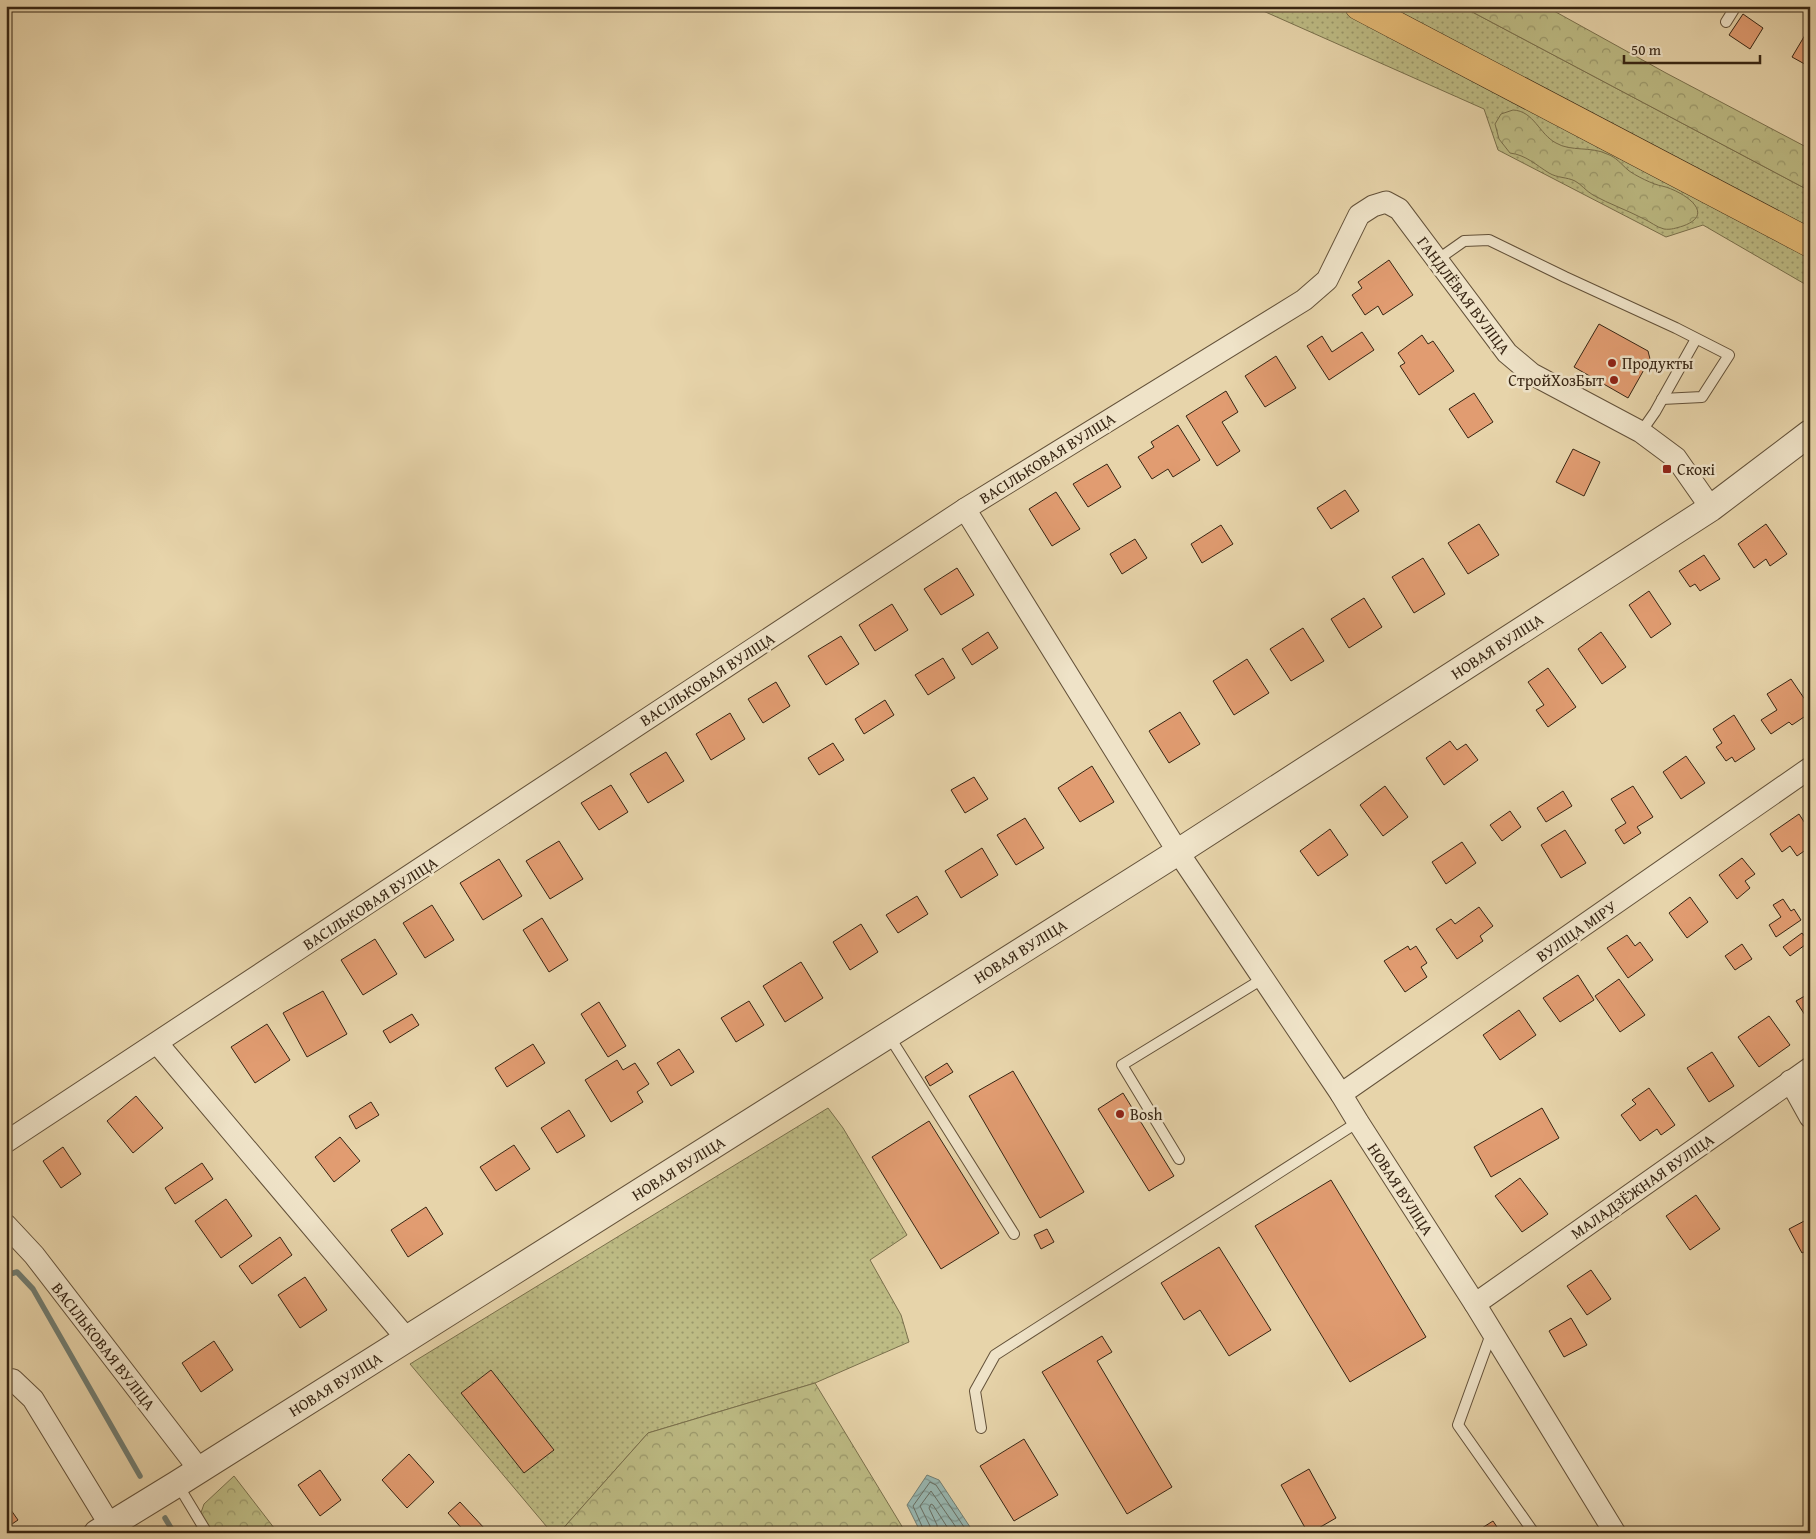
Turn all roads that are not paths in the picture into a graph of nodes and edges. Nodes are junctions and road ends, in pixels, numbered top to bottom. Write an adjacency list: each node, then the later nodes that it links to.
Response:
1 (1359, 6): 5 (main road)
2 (1736, 6): 3 (lane)
3 (1726, 22)
4 (1386, 202): 6 (street, ГАНДЛЁВАЯ ВУЛІЦА); 12 (street, ВАСІЛЬКОВАЯ ВУЛІЦА)
5 (1810, 243)
6 (1437, 260): 7 (lane); 9 (street, ГАНДЛЁВАЯ ВУЛІЦА)
7 (1696, 339): 8 (lane); 8 (lane)
8 (1662, 399): 9 (lane)
9 (1641, 432): 11 (street, ГАНДЛЁВАЯ ВУЛІЦА)
10 (1810, 433): 11 (street, НОВАЯ ВУЛІЦА)
11 (1711, 508): 14 (street, НОВАЯ ВУЛІЦА)
12 (965, 509): 14 (street); 17 (street, ВАСІЛЬКОВАЯ ВУЛІЦА)
13 (1810, 768): 20 (street, ВУЛІЦА МІРУ)
14 (1178, 852): 15 (street, НОВАЯ ВУЛІЦА); 16 (street, НОВАЯ ВУЛІЦА)
15 (1264, 978): 20 (street, НОВАЯ ВУЛІЦА); 24 (lane)
16 (888, 1035): 26 (lane); 29 (street, НОВАЯ ВУЛІЦА)
17 (157, 1043): 23 (street, ВАСІЛЬКОВАЯ ВУЛІЦА); 29 (street)
18 (1810, 1068): 19 (street, МАЛАДЗЁЖНАЯ ВУЛІЦА)
19 (1790, 1081): 21 (street); 27 (street, МАЛАДЗЁЖНАЯ ВУЛІЦА)
20 (1342, 1094): 22 (street, НОВАЯ ВУЛІЦА)
21 (1810, 1118)
22 (1358, 1122): 27 (street, НОВАЯ ВУЛІЦА); 31 (lane)
23 (6, 1142)
24 (1179, 1159)
25 (6, 1225): 32 (street, ВАСІЛЬКОВАЯ ВУЛІЦА)
26 (1014, 1234)
27 (1475, 1304): 28 (street, НОВАЯ ВУЛІЦА)
28 (1492, 1332): 36 (lane); 37 (street, НОВАЯ ВУЛІЦА)
29 (407, 1339): 32 (street, НОВАЯ ВУЛІЦА)
30 (6, 1378): 34 (street)
31 (981, 1428)
32 (199, 1469): 33 (street, НОВАЯ ВУЛІЦА)
33 (178, 1484): 34 (street); 35 (lane)
34 (104, 1529)
35 (207, 1533)
36 (1534, 1533)
37 (1614, 1533)

